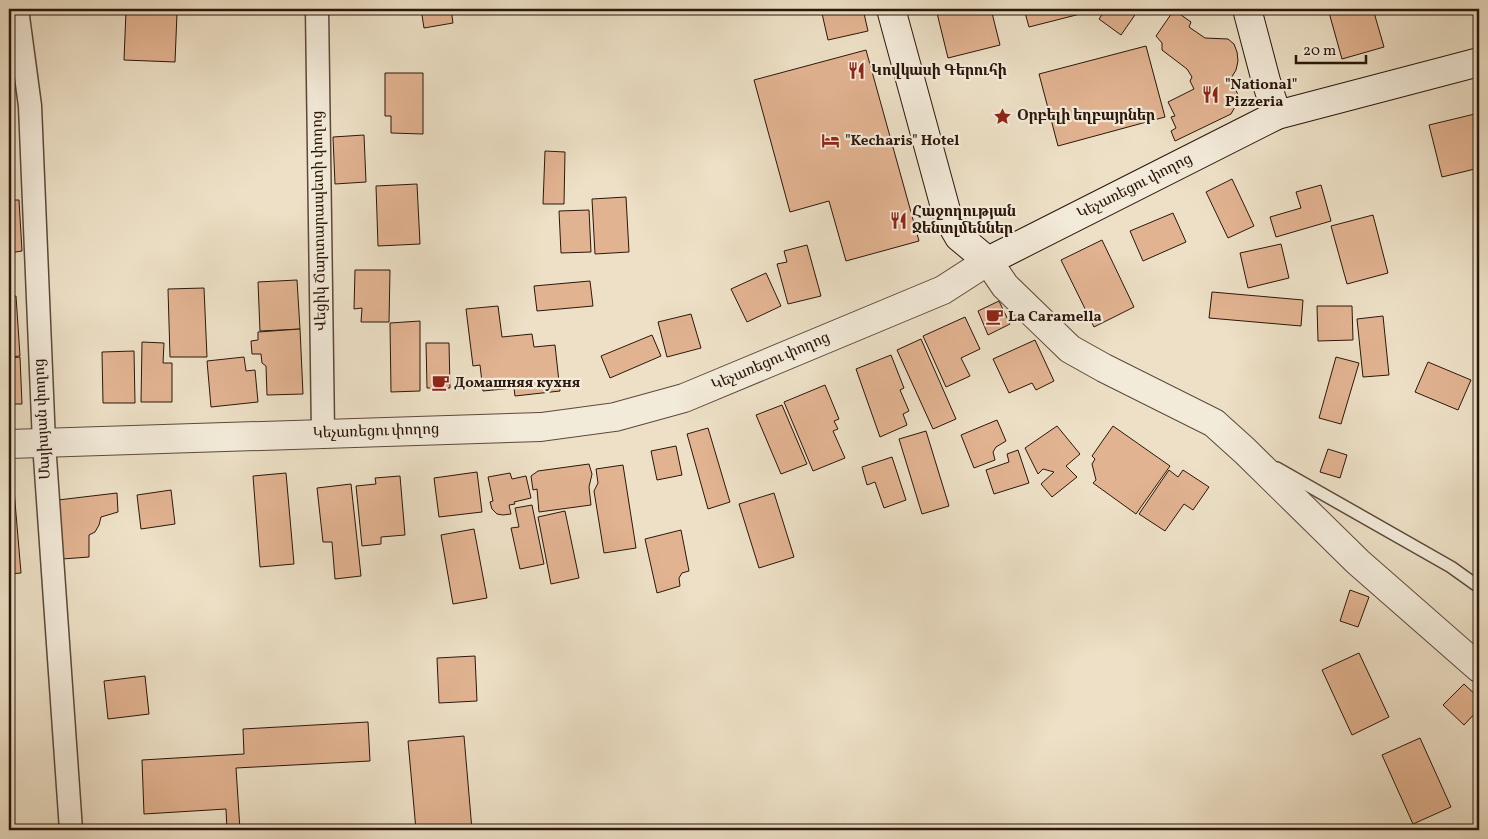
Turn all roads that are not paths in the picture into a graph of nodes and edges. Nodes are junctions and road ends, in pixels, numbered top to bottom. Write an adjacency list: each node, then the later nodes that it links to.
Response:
1 (17, 9): 9 (street, Մայիսյան փողոց)
2 (316, 9): 8 (street, Վեցիկ Ճարտարապետի փողոց)
3 (891, 9): 7 (street)
4 (1247, 9): 6 (street)
5 (1479, 62): 6 (street, Կեչառեցու փողոց)
6 (1277, 116): 7 (street, Կեչառեցու փողոց)
7 (988, 261): 8 (street, Կեչառեցու փողոց); 11 (street)
8 (323, 434): 9 (street, Կեչառեցու փողոց)
9 (44, 443): 10 (street, Կեչառեցու փողոց); 14 (street, Մայիսյան փողոց)
10 (9, 444)
11 (1245, 451): 12 (lane); 13 (street)
12 (1479, 587)
13 (1479, 668)
14 (71, 830)

